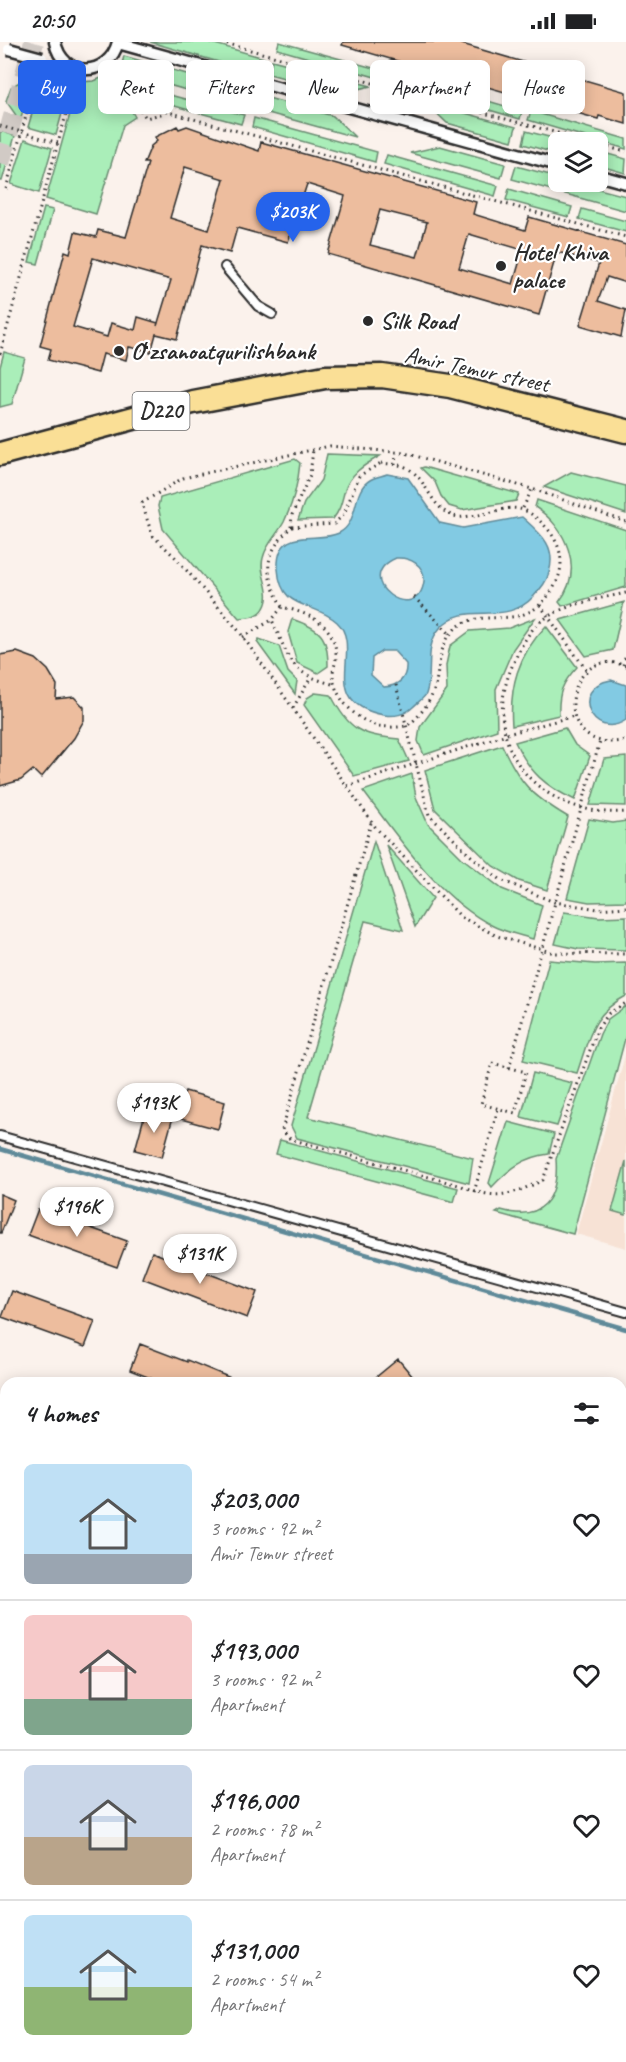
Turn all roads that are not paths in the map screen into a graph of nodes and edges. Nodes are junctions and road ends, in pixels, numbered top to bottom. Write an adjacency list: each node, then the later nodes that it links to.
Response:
1 (55, 42): 5 (street)
2 (118, 43): 6 (street); 7 (street)
3 (4, 47): 4 (street, bridge)
4 (49, 60)
5 (64, 60)
6 (86, 68)
7 (548, 162)
8 (608, 178): 9 (street)
9 (626, 183)
10 (225, 267): 11 (lane)
11 (272, 314)
12 (626, 432): 13 (main road, Amir Temur street / D220)
13 (0, 454)
14 (0, 1136): 15 (lane)
15 (626, 1312)

